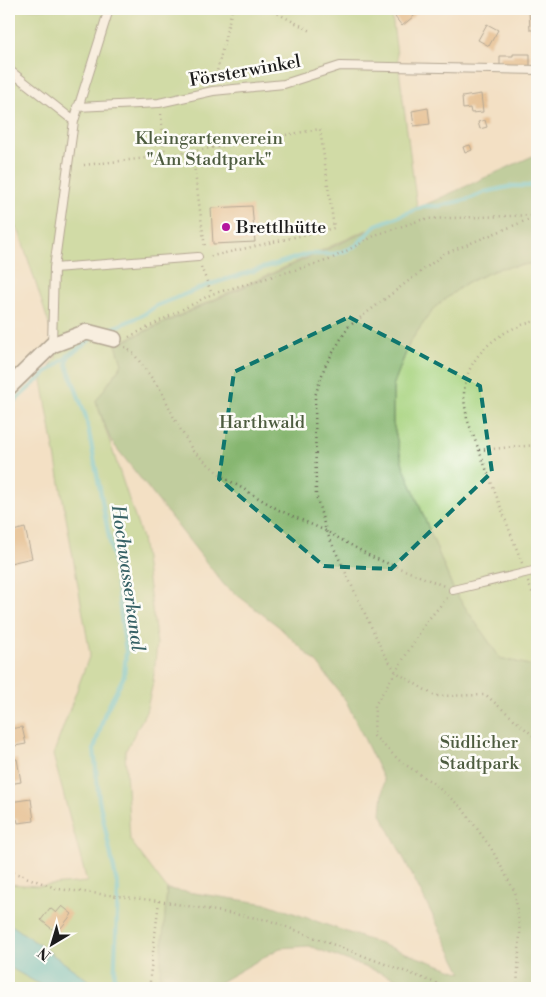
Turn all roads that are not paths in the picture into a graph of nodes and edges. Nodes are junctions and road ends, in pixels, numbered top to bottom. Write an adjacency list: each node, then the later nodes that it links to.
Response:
1 (109, 9): 4 (lane)
2 (9, 70): 5 (lane)
3 (537, 70): 4 (lane, Försterwinkel)
4 (77, 107): 5 (lane)
5 (74, 121): 7 (lane)
6 (198, 257): 7 (lane)
7 (54, 268): 9 (lane)
8 (116, 341): 9 (street)
9 (52, 344): 10 (street)
10 (9, 387)
11 (537, 570): 12 (lane)
12 (453, 590)

